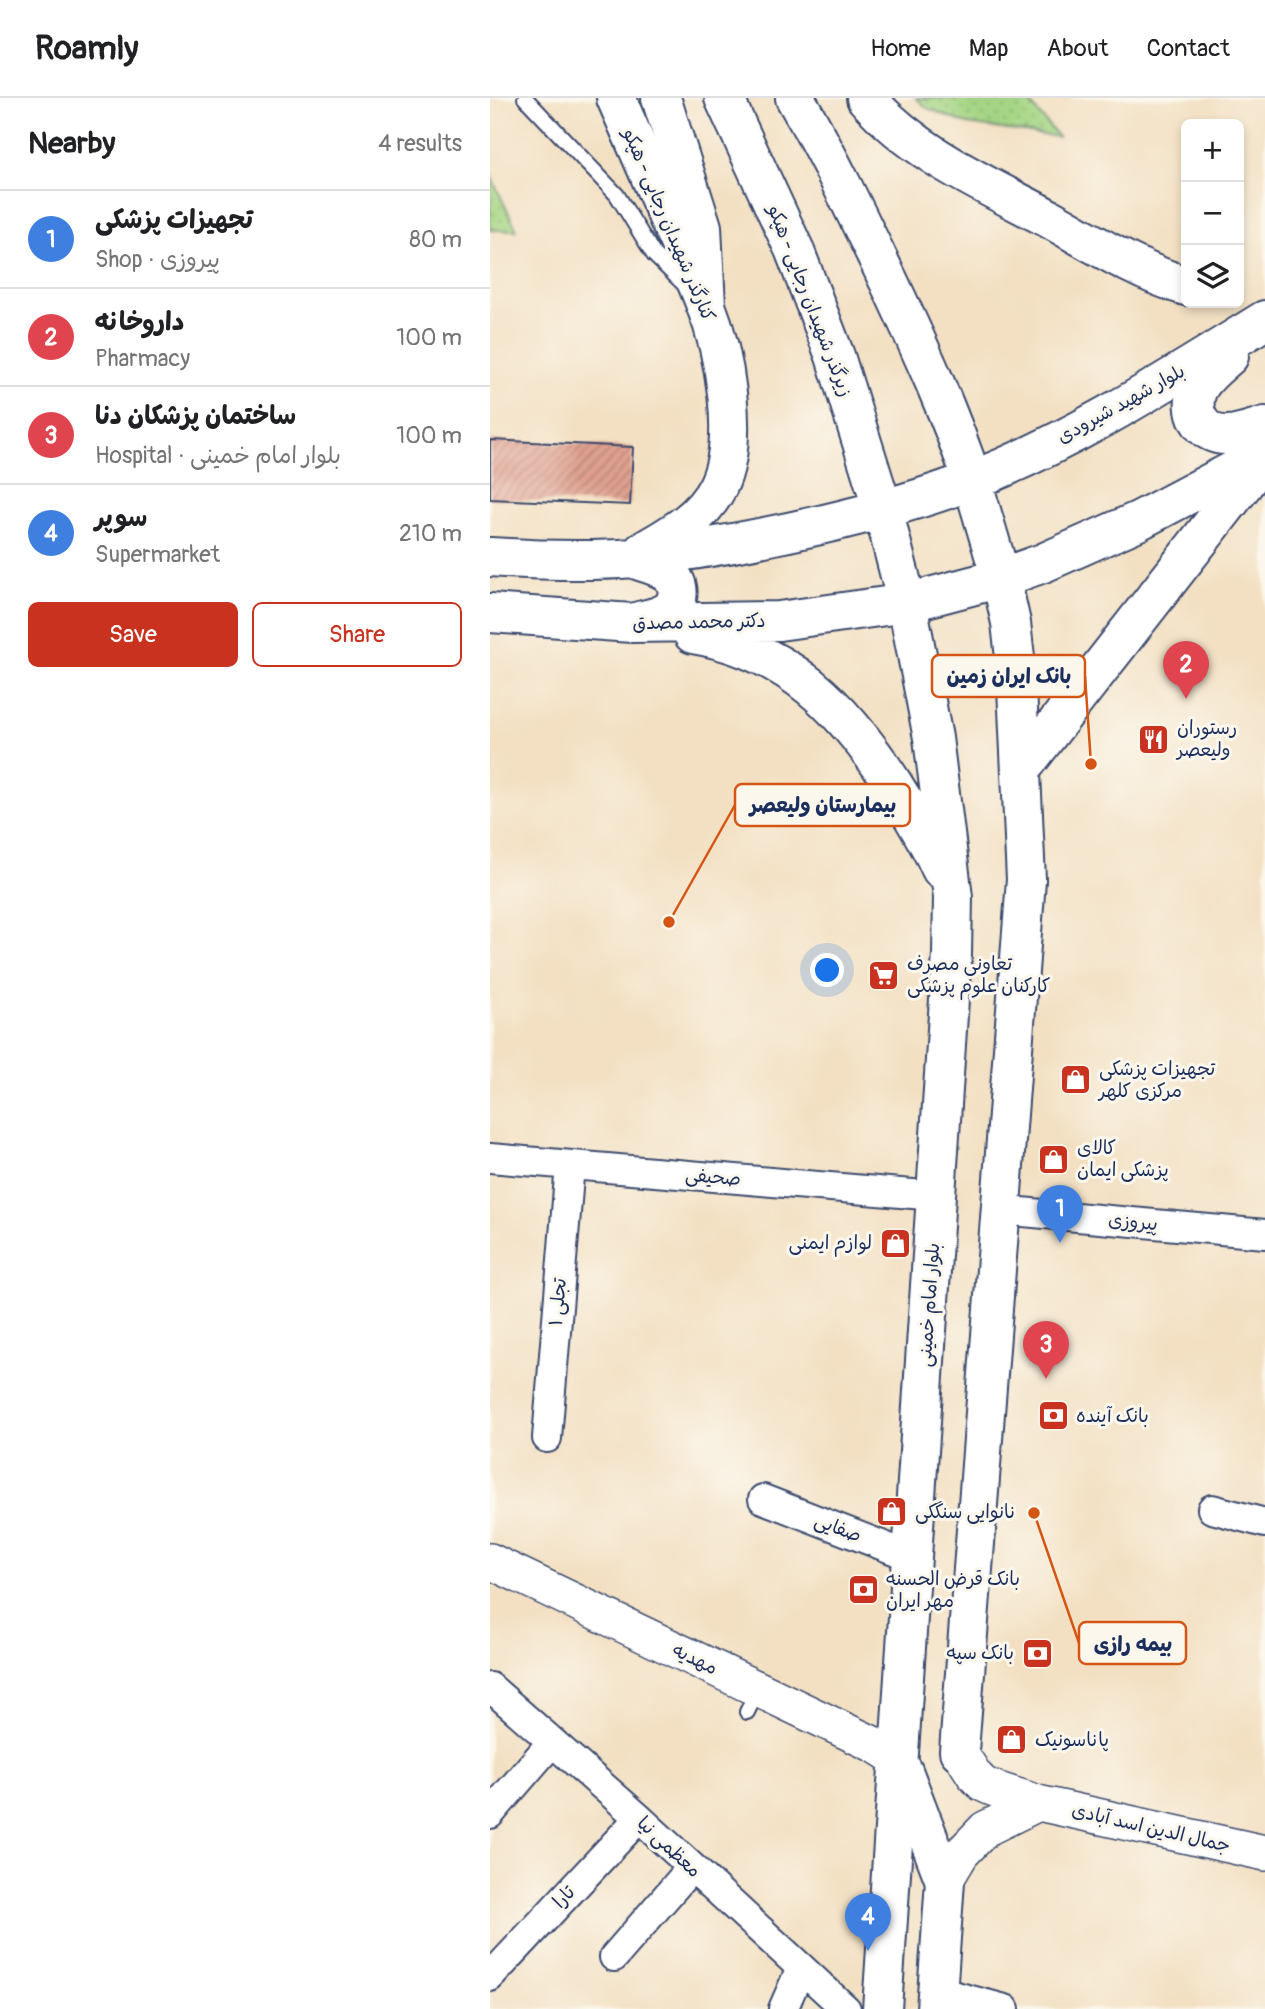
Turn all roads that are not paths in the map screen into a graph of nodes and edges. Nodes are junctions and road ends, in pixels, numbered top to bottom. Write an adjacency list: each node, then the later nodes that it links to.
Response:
1 (525, 98): 9 (lane)
2 (616, 98): 9 (main road, کنارگذر شهیدان رجایی - هپکو)
3 (661, 98): 9 (main road)
4 (724, 98): 15 (main road, زیرگذر شهیدان رجایی - هپکو)
5 (795, 98): 14 (main road)
6 (866, 98): 7 (main road)
7 (1181, 284)
8 (1244, 301): 10 (main road)
9 (706, 306): 17 (main road, کنارگذر شهیدان رجایی - هپکو)
10 (1265, 306)
11 (1265, 322): 12 (main road); 14 (main road, بلوار شهید شیرودی)
12 (1265, 426)
13 (1265, 455): 18 (main road); 22 (main road)
14 (972, 480): 15 (main road, بلوار شهید شیرودی); 18 (main road)
15 (883, 510): 17 (main road); 19 (main road, زیرگذر شهیدان رجایی - هپکو)
16 (490, 557): 17 (main road)
17 (631, 558): 21 (main road)
18 (1001, 578): 19 (main road, دکتر محمد مصدق); 22 (main road)
19 (907, 603): 21 (main road, دکتر محمد مصدق); 23 (main road, بلوار امام خمینی)
20 (490, 613): 21 (main road, دکتر محمد مصدق)
21 (632, 623): 23 (main road)
22 (1022, 768): 27 (main road)
23 (953, 897): 26 (main road, بلوار امام خمینی)
24 (490, 1158): 25 (street, صحیفی)
25 (570, 1165): 26 (street, صحیفی); 29 (street, تجلی ١)
26 (936, 1196): 33 (main road, بلوار امام خمینی)
27 (1000, 1210): 28 (street, پیروزی); 37 (main road)
28 (1265, 1234)
29 (547, 1438)
30 (763, 1499): 33 (street, صفایی)
31 (1212, 1510): 32 (street)
32 (1265, 1523)
33 (912, 1557): 38 (main road, بلوار امام خمینی)
34 (490, 1561): 38 (street, مهدیه)
35 (490, 1687): 36 (street, معظمی نیا)
36 (552, 1742): 40 (street); 41 (street, معظمی نیا)
37 (959, 1751): 39 (street, جمال الدین اسد آبادی)
38 (898, 1760): 44 (main road); 51 (main road, بلوار امام خمینی)
39 (1038, 1803): 42 (street, جمال الدین اسد آبادی); 44 (street)
40 (490, 1814)
41 (639, 1818): 43 (street, معظمی نیا); 47 (street, تارا)
42 (1265, 1853)
43 (692, 1867): 45 (street); 46 (street, معظمی نیا)
44 (945, 1881): 48 (main road)
45 (614, 1957)
46 (801, 1968): 49 (street); 50 (street, معظمی نیا)
47 (490, 1977)
48 (936, 2000): 52 (street)
49 (783, 2009)
50 (846, 2009)
51 (882, 2009)
52 (1005, 2009)

